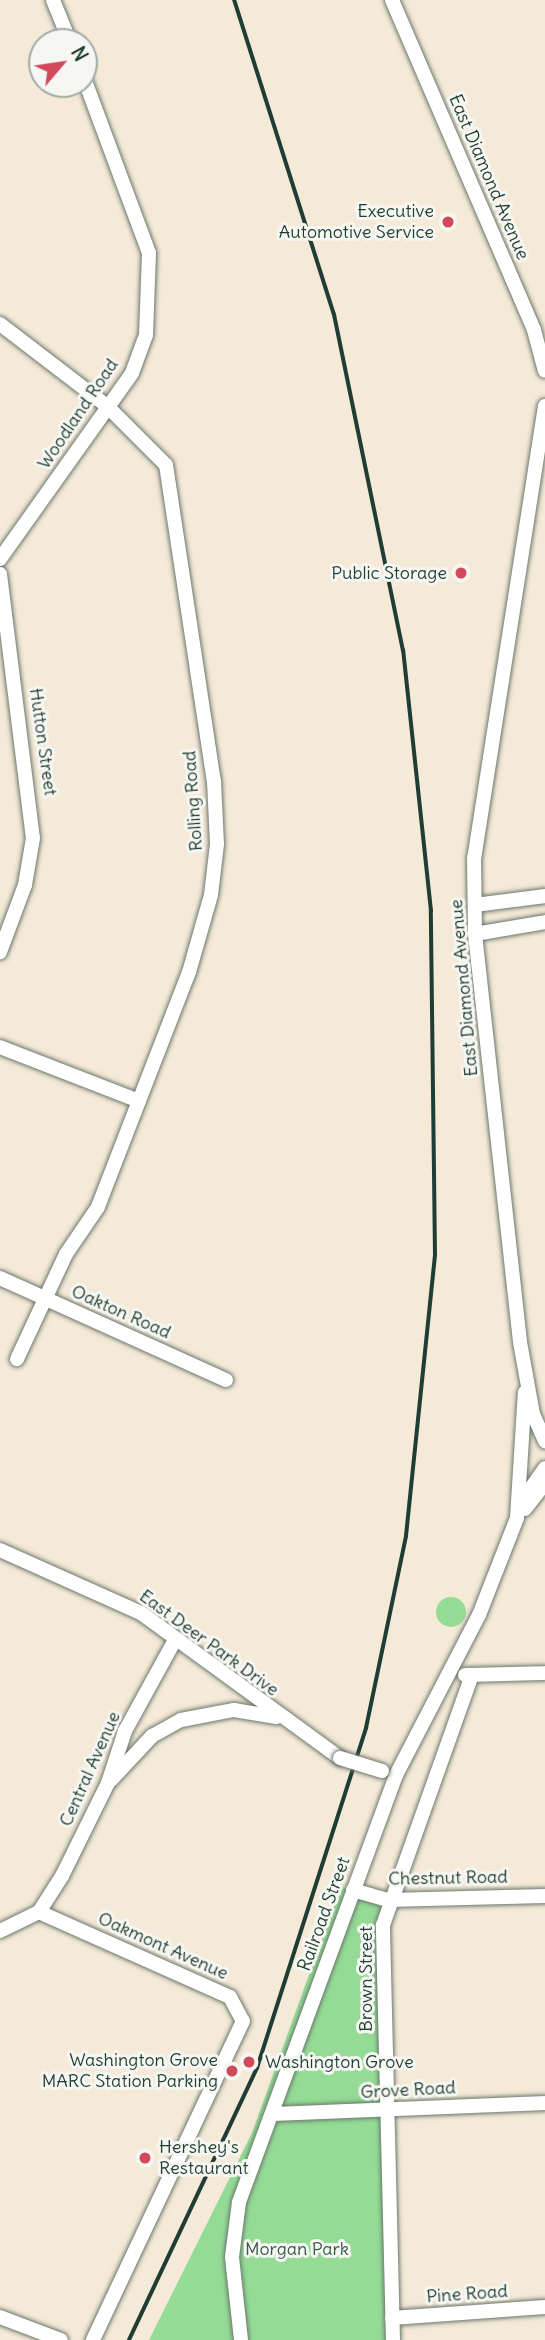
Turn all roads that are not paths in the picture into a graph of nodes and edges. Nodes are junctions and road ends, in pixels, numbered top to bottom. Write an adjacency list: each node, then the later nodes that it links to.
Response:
1 (54, 0): 3 (street)
2 (392, 0): 6 (street, East Diamond Avenue)
3 (65, 28)
4 (92, 98): 8 (street, Woodland Road)
5 (0, 324): 8 (street, Rolling Road)
6 (545, 371)
7 (545, 406): 12 (street, East Diamond Avenue)
8 (108, 407): 9 (street, Woodland Road); 17 (street, Rolling Road)
9 (0, 559)
10 (0, 574): 15 (street, Hutton Street)
11 (545, 895): 12 (street)
12 (475, 905): 14 (street, East Diamond Avenue)
13 (545, 922): 14 (street)
14 (475, 934): 22 (street, East Diamond Avenue)
15 (0, 952)
16 (0, 1047): 17 (street)
17 (139, 1101): 19 (street, Rolling Road)
18 (0, 1278): 19 (street, Oakton Road)
19 (45, 1298): 20 (street, Rolling Road); 21 (street, Oakton Road)
20 (17, 1359)
21 (226, 1380)
22 (526, 1384): 23 (street, East Diamond Avenue); 27 (street)
23 (545, 1441)
24 (545, 1468): 27 (street, Railroad Street)
25 (545, 1483): 27 (street, Railroad Street)
26 (545, 1501): 27 (street)
27 (518, 1512): 31 (street, Railroad Street)
28 (0, 1550): 29 (street, East Deer Park Drive)
29 (175, 1640): 33 (street, East Deer Park Drive); 35 (street, Central Avenue)
30 (545, 1673): 32 (street)
31 (450, 1675): 32 (street); 34 (street, Railroad Street)
32 (472, 1675): 38 (street, Brown Street)
33 (280, 1718): 34 (street, East Deer Park Drive, bridge); 35 (street, East Deer Park Drive)
34 (389, 1773): 36 (street, Railroad Street)
35 (108, 1783): 39 (street, Central Avenue)
36 (353, 1890): 38 (street, Chestnut Road); 43 (street, Railroad Street)
37 (545, 1896): 38 (street, Chestnut Road)
38 (388, 1900): 42 (street, Brown Street)
39 (39, 1912): 40 (street); 48 (street, Oakmont Avenue)
40 (0, 1931)
41 (545, 2103): 42 (street, Grove Road)
42 (387, 2112): 43 (street, Grove Road); 46 (street, Brown Street)
43 (274, 2114): 49 (street, Railroad Street)
44 (545, 2307): 46 (street, Pine Road)
45 (0, 2316): 47 (street)
46 (392, 2318): 50 (street, Brown Street)
47 (61, 2340)
48 (93, 2340)
49 (241, 2340)
50 (393, 2340)

